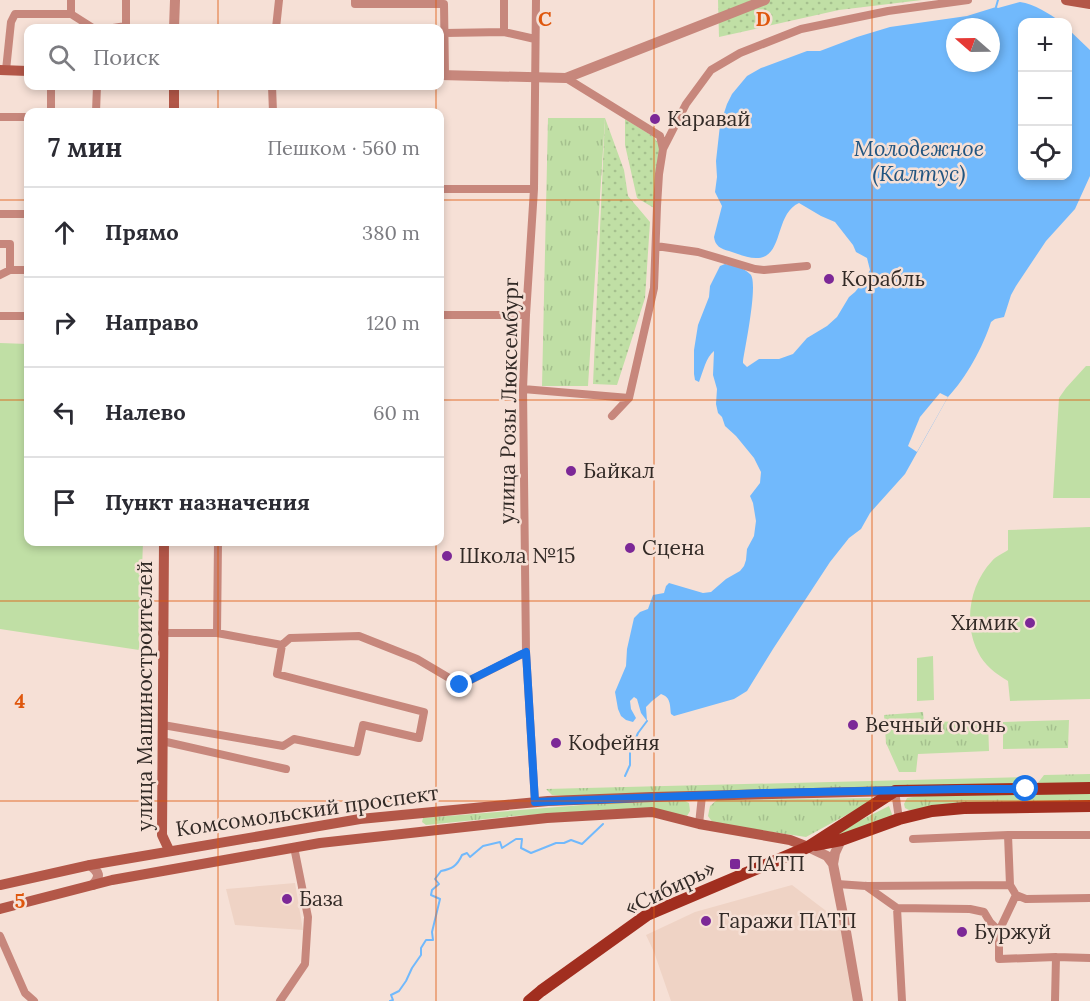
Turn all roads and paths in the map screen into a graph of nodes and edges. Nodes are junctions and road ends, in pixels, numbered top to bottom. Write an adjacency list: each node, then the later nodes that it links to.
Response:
1 (71, 0): 12 (street)
2 (126, 0): 16 (street)
3 (175, 0): 17 (street)
4 (279, 0): 18 (street)
5 (355, 0): 20 (street)
6 (504, 0): 19 (street)
7 (536, 0): 21 (street, улица Розы Люксембург)
8 (765, 0): 27 (street)
9 (968, 0): 38 (street)
10 (1066, 0): 11 (main road)
11 (1090, 4)
12 (71, 14): 14 (street); 15 (street)
13 (0, 22): 14 (street)
14 (11, 22): 23 (street)
15 (87, 24)
16 (126, 24)
17 (174, 24)
18 (276, 24)
19 (504, 32): 20 (street); 21 (street)
20 (445, 33): 22 (street)
21 (535, 39): 26 (street, улица Розы Люксембург)
22 (444, 47)
23 (3, 70): 24 (main road)
24 (24, 71)
25 (444, 75): 26 (street)
26 (535, 76): 27 (street); 40 (street, улица Розы Люксембург)
27 (566, 78): 38 (street)
28 (51, 90): 32 (street)
29 (97, 90): 33 (street)
30 (174, 90): 34 (main road)
31 (272, 90): 35 (street)
32 (51, 108)
33 (96, 108)
34 (174, 108)
35 (273, 108)
36 (0, 117): 37 (street)
37 (24, 117)
38 (663, 149): 44 (street)
39 (444, 189): 40 (street)
40 (534, 189): 50 (street, улица Розы Люксембург)
41 (0, 214): 42 (street)
42 (24, 214)
43 (0, 244): 46 (street)
44 (656, 246): 45 (street); 54 (street)
45 (807, 266)
46 (10, 270): 47 (street); 48 (street)
47 (24, 270)
48 (0, 275)
49 (444, 315): 50 (street)
50 (526, 315): 53 (street, улица Розы Люксембург)
51 (0, 316): 52 (street)
52 (24, 316)
53 (523, 389): 54 (street); 61 (street, улица Розы Люксембург)
54 (629, 398): 55 (street)
55 (612, 416)
56 (164, 546): 58 (main road, улица Машиностроителей)
57 (218, 546): 59 (street)
58 (162, 633): 59 (street); 62 (main road, улица Машиностроителей)
59 (217, 633): 60 (street)
60 (282, 645): 61 (street); 62 (street)
61 (526, 652): 68 (street, улица Розы Люксембург)
62 (163, 725): 63 (main road, улица Машиностроителей)
63 (162, 741): 64 (street); 80 (main road, улица Машиностроителей)
64 (286, 769)
65 (1090, 788): 66 (main road, Комсомольский проспект)
66 (895, 790): 67 (main road, Комсомольский проспект); 71 (street); 79 (main road, «Сибирь»)
67 (702, 796): 68 (main road, Комсомольский проспект); 72 (street)
68 (535, 802): 70 (main road, Комсомольский проспект)
69 (1090, 806): 71 (main road)
70 (412, 814): 73 (main road); 80 (main road, Комсомольский проспект)
71 (899, 819): 77 (main road, «Сибирь»)
72 (699, 824): 73 (main road, Комсомольский проспект); 79 (main road, Комсомольский проспект)
73 (413, 832): 78 (main road, Комсомольский проспект)
74 (1008, 835): 75 (street); 76 (street); 88 (street)
75 (1090, 835)
76 (913, 839)
77 (841, 840): 79 (main road, «Сибирь»); 82 (street)
78 (294, 847): 84 (main road, Комсомольский проспект); 99 (street)
79 (807, 847): 82 (street); 100 (main road, «Сибирь»)
80 (169, 850): 81 (main road, Комсомольский проспект)
81 (108, 861): 83 (main road, Комсомольский проспект); 84 (main road)
82 (833, 864): 85 (street)
83 (90, 865): 86 (main road, Комсомольский проспект); 87 (street)
84 (112, 880): 87 (main road, Комсомольский проспект)
85 (837, 884): 89 (street); 101 (street)
86 (0, 885)
87 (93, 885): 93 (main road, Комсомольский проспект)
88 (1010, 885): 89 (street); 90 (street)
89 (866, 886): 92 (street)
90 (1016, 895): 91 (street); 94 (street)
91 (1090, 898)
92 (897, 908): 94 (street); 102 (street)
93 (0, 909)
94 (999, 931): 96 (street)
95 (0, 936): 98 (street)
96 (1056, 957): 97 (street); 103 (street)
97 (1090, 958)
98 (34, 1001)
99 (280, 1001)
100 (529, 1001)
101 (858, 1001)
102 (902, 1001)
103 (1055, 1001)

